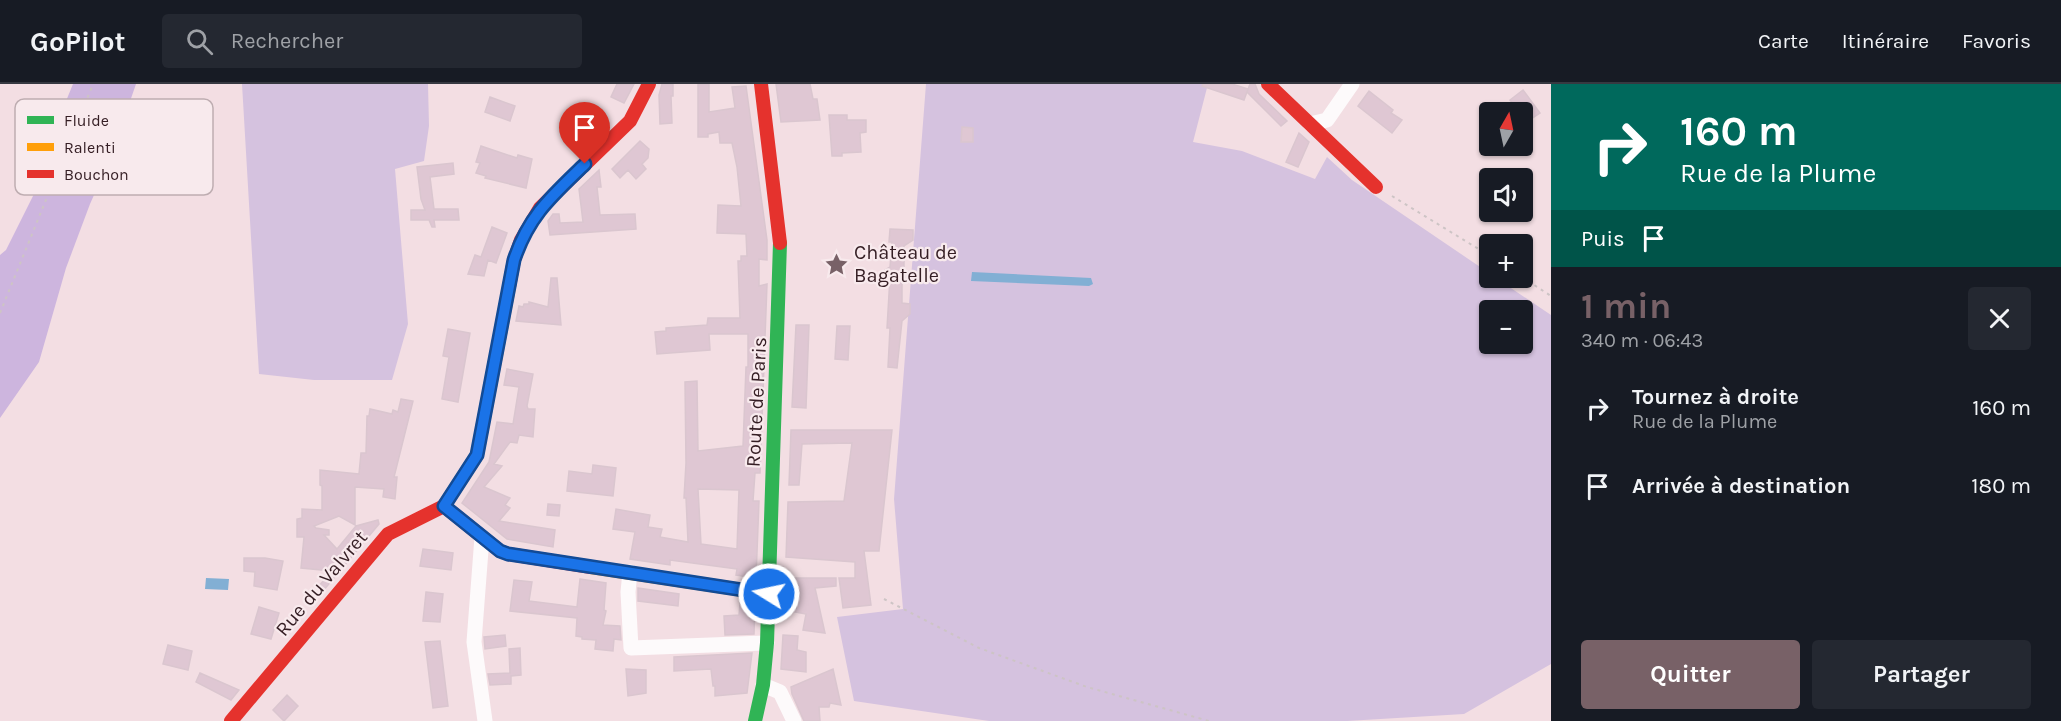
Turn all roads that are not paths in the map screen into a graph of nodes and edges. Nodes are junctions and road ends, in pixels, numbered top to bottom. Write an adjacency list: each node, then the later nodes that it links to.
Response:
1 (649, 84): 7 (street)
2 (761, 84): 10 (street, Route de Paris)
3 (1268, 84): 5 (street)
4 (1352, 84): 5 (street)
5 (1310, 124): 6 (street)
6 (1376, 187)
7 (444, 506): 8 (street); 13 (street, Rue du Valvret)
8 (482, 537): 9 (street); 14 (street)
9 (630, 572): 10 (street); 11 (street)
10 (769, 594): 11 (street, Route de Paris)
11 (767, 643): 12 (street, Route de Paris)
12 (763, 685): 15 (street, Route de Paris); 16 (street)
13 (231, 721)
14 (485, 721)
15 (755, 721)
16 (794, 721)

